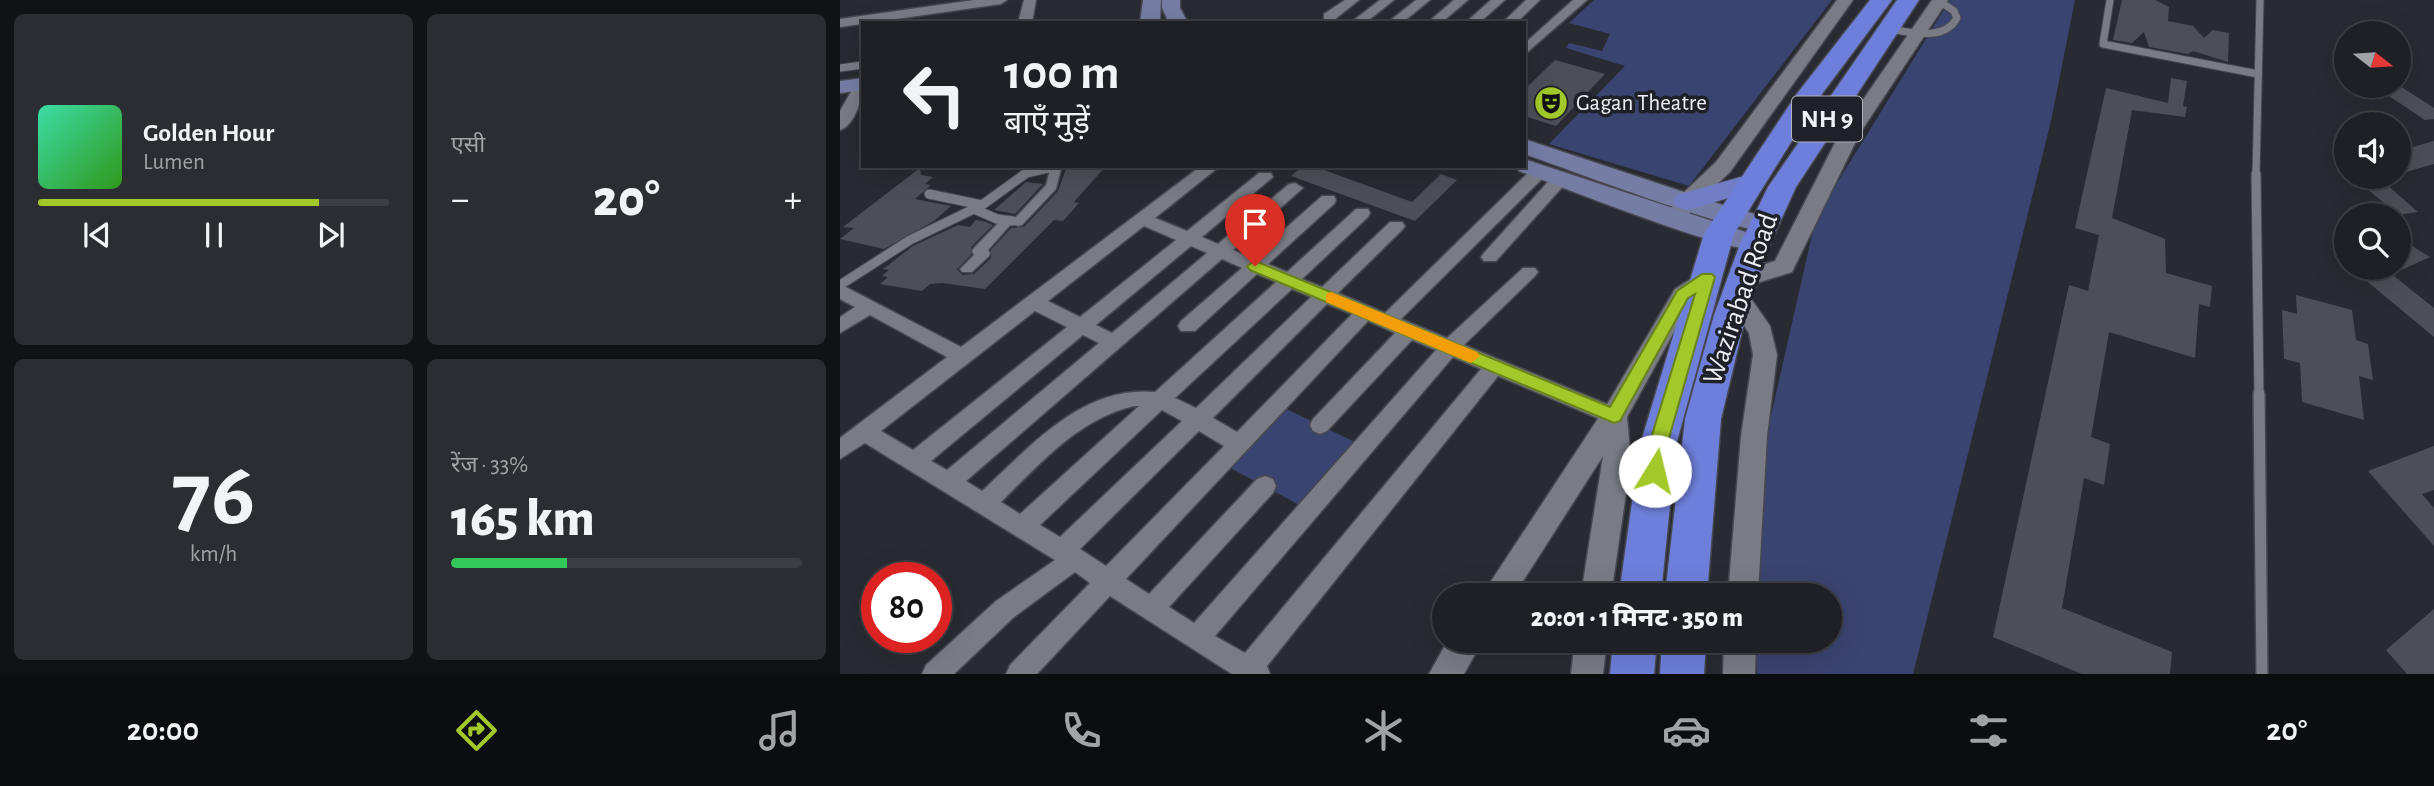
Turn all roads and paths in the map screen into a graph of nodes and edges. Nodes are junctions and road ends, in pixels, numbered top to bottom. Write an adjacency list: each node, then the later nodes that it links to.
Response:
1 (1001, 0): 27 (street)
2 (1030, 0): 18 (street)
3 (1152, 0): 19 (main road)
4 (1171, 0): 20 (main road)
5 (1353, 0): 21 (street)
6 (1388, 0): 22 (street)
7 (1424, 0): 23 (street)
8 (1462, 0): 24 (street)
9 (1499, 0): 25 (street)
10 (1534, 0): 26 (street)
11 (1581, 0): 30 (street)
12 (1845, 0): 50 (street)
13 (1881, 0): 45 (highway, Wazirabad Road / NH 9)
14 (1908, 0): 28 (highway, Wazirabad Road / NH 9)
15 (1939, 0): 29 (street)
16 (2110, 0): 32 (lane)
17 (2260, 0): 32 (lane)
18 (1025, 21)
19 (1150, 21)
20 (1178, 21)
21 (1340, 21)
22 (1359, 21)
23 (1396, 21)
24 (1436, 21)
25 (1473, 21)
26 (1510, 21)
27 (840, 23)
28 (1888, 29): 29 (lane); 55 (highway, Wazirabad Road / NH 9)
29 (1918, 32): 65 (street)
30 (1526, 49)
31 (840, 68): 34 (lane)
32 (2258, 74): 114 (lane)
33 (840, 76): 35 (main road)
34 (861, 77)
35 (861, 77)
36 (861, 77): 38 (main road)
37 (861, 79): 39 (street)
38 (840, 87)
39 (840, 125)
40 (1526, 147): 50 (main road)
41 (1058, 168): 49 (lane); 53 (street)
42 (1209, 168): 52 (street)
43 (1541, 171): 50 (main road); 58 (street); 71 (street)
44 (1265, 177): 56 (street)
45 (1751, 183): 50 (main road); 55 (highway, Wazirabad Road / NH 9)
46 (1295, 188): 57 (street)
47 (929, 194): 49 (lane)
48 (1328, 200): 59 (street)
49 (978, 207): 53 (lane); 64 (lane)
50 (1681, 209): 55 (main road)
51 (1362, 213): 63 (street)
52 (1142, 219): 56 (street); 68 (street)
53 (1013, 221): 60 (street)
54 (1396, 226): 67 (street)
55 (1742, 229): 62 (highway, Wazirabad Road / NH 9); 65 (highway, Wazirabad Road / NH 9)
56 (1188, 238): 57 (street); 72 (street)
57 (1220, 252): 59 (street); 76 (street)
58 (1490, 257)
59 (1255, 266): 63 (street); 74 (street)
60 (967, 269)
61 (1530, 272): 77 (street)
62 (1707, 277): 81 (street); 96 (highway, Wazirabad Road / NH 9)
63 (1289, 280): 67 (street); 80 (street)
64 (840, 285)
65 (1740, 288): 97 (highway, Wazirabad Road / NH 9); 98 (street)
66 (840, 291): 69 (street)
67 (1325, 296): 70 (street); 82 (street)
68 (1033, 302): 72 (street); 78 (street)
69 (869, 307): 73 (street); 78 (street)
70 (1366, 312): 71 (street); 85 (street)
71 (1388, 321): 75 (street)
72 (1080, 325): 76 (street); 87 (street)
73 (840, 326)
74 (1188, 326)
75 (1409, 330): 77 (street); 83 (street)
76 (1114, 341): 88 (street)
77 (1450, 347): 79 (street); 100 (street)
78 (962, 356): 84 (street)
79 (1495, 366): 81 (street); 106 (street)
80 (1159, 400): 82 (street); 90 (street); 91 (street)
81 (1614, 416): 94 (street); 95 (street)
82 (1195, 420): 85 (street); 92 (street)
83 (1321, 425)
84 (864, 432): 86 (street); 87 (street)
85 (1240, 444): 93 (street)
86 (840, 450)
87 (914, 462): 88 (street)
88 (948, 483): 90 (street)
89 (1265, 486): 99 (street)
90 (984, 504): 91 (street)
91 (1022, 527): 92 (street)
92 (1069, 555): 93 (street); 107 (street)
93 (1107, 581): 99 (street); 108 (street)
94 (1505, 583)
95 (1598, 583)
96 (1641, 583)
97 (1687, 583)
98 (1744, 583)
99 (1150, 610): 100 (street)
100 (1196, 639): 106 (street)
101 (1459, 653): 109 (street)
102 (1589, 653): 110 (street)
103 (1634, 653): 111 (highway)
104 (1683, 653): 112 (highway)
105 (1740, 653): 113 (street)
106 (1252, 671)
107 (935, 674)
108 (1019, 674)
109 (1445, 674)
110 (1587, 674)
111 (1632, 674)
112 (1682, 674)
113 (1739, 674)
114 (2262, 674)

